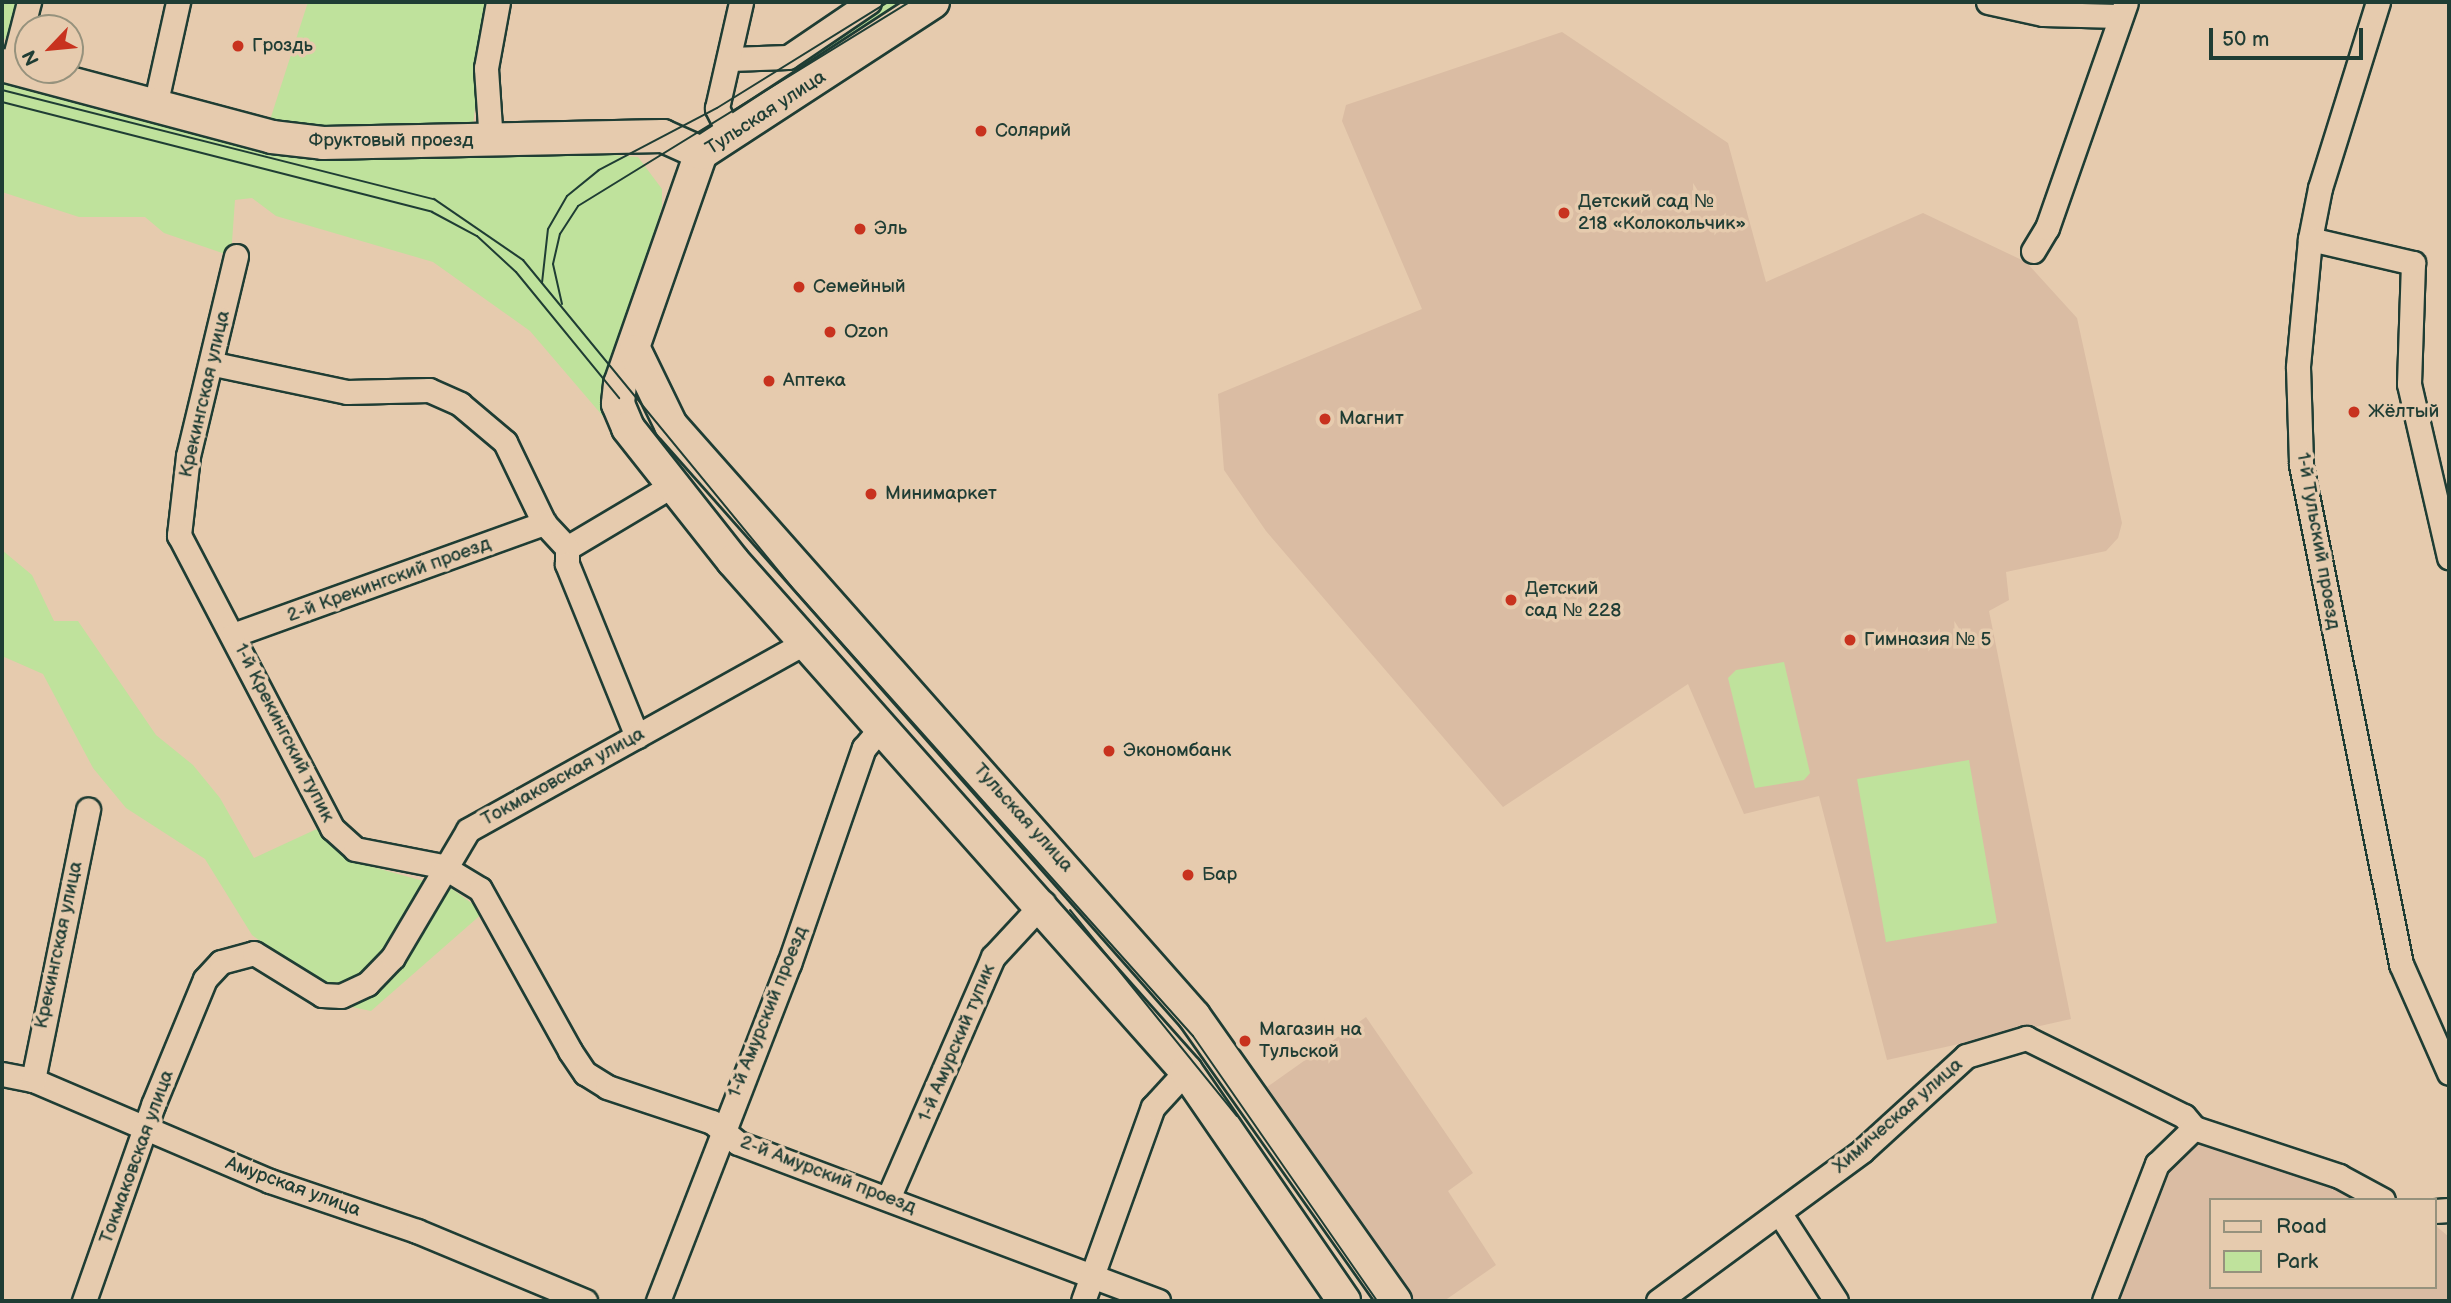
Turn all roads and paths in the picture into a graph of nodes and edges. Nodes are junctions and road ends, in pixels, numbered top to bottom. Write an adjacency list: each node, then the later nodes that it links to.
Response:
1 (30, 2): 11 (street)
2 (178, 2): 12 (street)
3 (498, 2): 14 (street)
4 (741, 2): 10 (street)
5 (869, 2): 10 (street)
6 (933, 2): 13 (street, Тульская улица)
7 (1988, 2): 9 (street)
8 (2378, 2): 16 (street, 1-й Тульский проезд)
9 (2122, 9): 17 (street)
10 (730, 59): 13 (street)
11 (7, 66): 12 (street, Фруктовый проезд)
12 (155, 106): 14 (street, Фруктовый проезд)
13 (730, 134): 15 (street, Тульская улица)
14 (491, 142): 15 (street, Фруктовый проезд)
15 (701, 153): 19 (street, Тульская улица)
16 (2310, 239): 22 (street); 35 (street, 1-й Тульский проезд)
17 (2033, 251)
18 (236, 256): 20 (street, Крекингская улица)
19 (635, 351): 21 (street, Тульская улица); 51 (street, Тульская улица)
20 (214, 364): 23 (street); 26 (street, Крекингская улица)
21 (671, 486): 24 (street); 28 (street, Тульская улица)
22 (2442, 497): 25 (street)
23 (544, 523): 24 (street); 27 (street, 2-й Крекингский проезд)
24 (567, 548): 30 (street)
25 (2449, 557)
26 (197, 571): 27 (street, 1-й Крекингский тупик)
27 (233, 635): 32 (street, 1-й Крекингский тупик)
28 (807, 641): 29 (street, Тульская улица); 30 (street, Токмаковская улица)
29 (883, 725): 33 (street, Тульская улица); 40 (street, 1-й Амурский проезд)
30 (637, 736): 32 (street, Токмаковская улица)
31 (88, 810): 37 (street, Крекингская улица)
32 (443, 866): 38 (street, Токмаковская улица); 40 (street, 2-й Амурский проезд)
33 (1043, 903): 34 (street, Тульская улица); 41 (street, 1-й Амурский тупик)
34 (1186, 1071): 44 (street); 50 (street, Тульская улица)
35 (2449, 1073)
36 (2, 1074): 37 (street, Амурская улица)
37 (33, 1080): 38 (street, Амурская улица)
38 (148, 1127): 45 (street, Токмаковская улица); 46 (street, Амурская улица)
39 (2194, 1128): 42 (street); 43 (street, Химическая улица); 54 (street)
40 (721, 1132): 41 (street, 2-й Амурский проезд); 47 (street, 1-й Амурский проезд)
41 (888, 1196): 44 (street, 2-й Амурский проезд)
42 (2379, 1198)
43 (1780, 1214): 52 (street, Химическая улица); 53 (street)
44 (1093, 1276): 48 (street); 49 (street, 2-й Амурский проезд)
45 (85, 1301)
46 (585, 1301)
47 (658, 1301)
48 (1083, 1301)
49 (1158, 1301)
50 (1344, 1301)
51 (1395, 1301)
52 (1658, 1301)
53 (1836, 1301)
54 (2104, 1301)

